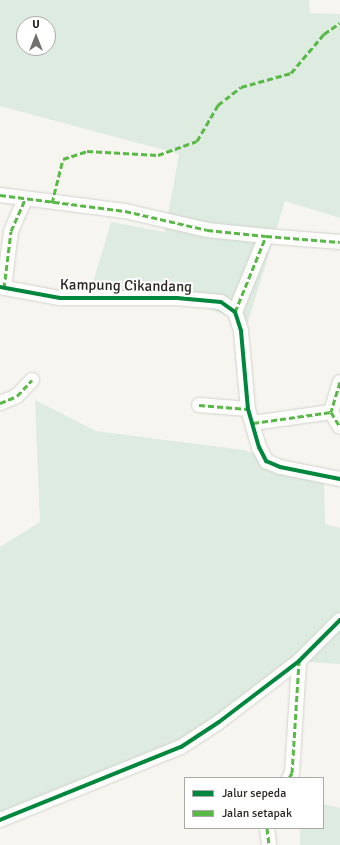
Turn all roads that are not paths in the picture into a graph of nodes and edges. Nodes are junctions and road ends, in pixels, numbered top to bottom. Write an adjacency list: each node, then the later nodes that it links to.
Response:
1 (0, 196): 2 (street)
2 (25, 200): 3 (street); 5 (street)
3 (266, 236): 4 (street); 6 (street)
4 (340, 242)
5 (2, 288): 6 (street, Kampung Cikandang)
6 (235, 312): 11 (street)
7 (32, 380): 9 (street)
8 (340, 382): 12 (street)
9 (0, 403)
10 (199, 405): 11 (street)
11 (248, 409): 13 (street)
12 (331, 412): 13 (street); 14 (street)
13 (253, 423): 15 (street)
14 (340, 427)
15 (340, 479)
16 (340, 620): 17 (street)
17 (299, 661): 18 (street); 19 (street)
18 (290, 777)
19 (0, 820)
20 (267, 829): 21 (street)
21 (269, 845)

